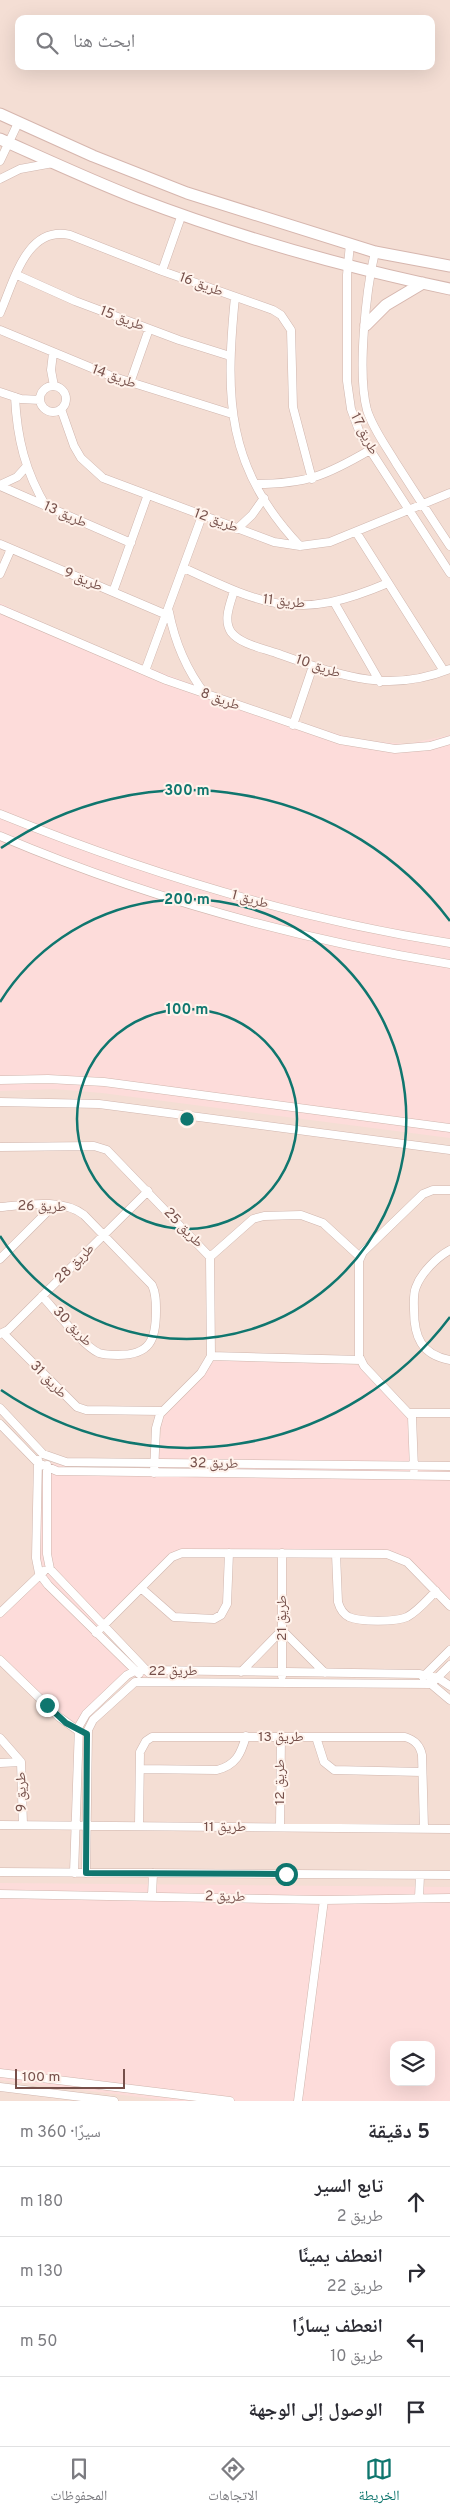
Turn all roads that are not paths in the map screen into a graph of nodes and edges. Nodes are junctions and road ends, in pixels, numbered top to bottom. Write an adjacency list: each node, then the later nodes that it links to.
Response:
1 (1, 117): 2 (street)
2 (18, 122): 3 (street); 8 (street)
3 (4, 141): 4 (street); 5 (street)
4 (0, 161)
5 (55, 163): 6 (street); 7 (street)
6 (0, 179)
7 (182, 214): 10 (street); 12 (street)
8 (350, 244): 9 (street); 10 (street, طريق 17)
9 (375, 252): 11 (street); 13 (street, طريق 17)
10 (347, 266): 13 (street); 31 (street, طريق 17)
11 (450, 266)
12 (162, 271): 14 (street, طريق 16); 17 (street, طريق 16)
13 (370, 272): 15 (street); 19 (street, طريق 17)
14 (17, 275): 18 (street, طريق 16); 20 (street, طريق 15)
15 (423, 283): 16 (street); 19 (street)
16 (450, 289)
17 (235, 297): 23 (street); 33 (street, طريق 16)
18 (0, 313)
19 (366, 325): 39 (street, طريق 17)
20 (149, 329): 23 (street, طريق 15); 24 (street)
21 (0, 330): 22 (street, طريق 14)
22 (52, 353): 24 (street, طريق 14); 25 (street)
23 (230, 356): 30 (street)
24 (130, 383): 30 (street, طريق 14)
25 (54, 386): 28 (street); 29 (street)
26 (0, 392): 27 (street)
27 (14, 397): 28 (street); 32 (street)
28 (40, 400): 29 (street)
29 (61, 409): 37 (street, طريق 12)
30 (232, 414): 34 (street)
31 (370, 450): 33 (street); 41 (street, طريق 17)
32 (26, 466): 35 (street); 40 (street)
33 (312, 479): 34 (street)
34 (256, 484): 38 (street)
35 (0, 485): 40 (street, طريق 13)
36 (450, 493): 39 (street, طريق 12)
37 (148, 497): 42 (street, طريق 12); 45 (street)
38 (264, 498): 43 (street); 47 (street)
39 (422, 505): 41 (street, طريق 12); 48 (street, طريق 17)
40 (47, 508): 45 (street, طريق 13)
41 (408, 510): 44 (street, طريق 12); 51 (street, طريق 17)
42 (202, 516): 43 (street, طريق 12); 50 (street)
43 (237, 529): 47 (street, طريق 12)
44 (356, 532): 47 (street, طريق 12); 53 (street)
45 (131, 543): 55 (street)
46 (0, 544): 49 (street, طريق 9)
47 (300, 546)
48 (450, 546)
49 (12, 549): 52 (street); 55 (street, طريق 9)
50 (184, 568): 54 (street, طريق 11); 58 (street)
51 (450, 573)
52 (0, 574)
53 (388, 582): 56 (street, طريق 11); 60 (street)
54 (234, 591): 56 (street, طريق 11); 59 (street, طريق 10)
55 (113, 592): 58 (street, طريق 9)
56 (334, 602): 62 (street)
57 (0, 608): 61 (street, طريق 8)
58 (168, 613): 61 (street); 63 (street)
59 (313, 666): 62 (street, طريق 10); 64 (street)
60 (447, 670): 62 (street, طريق 10)
61 (145, 671): 63 (street, طريق 8)
62 (380, 682)
63 (207, 695): 64 (street, طريق 8)
64 (294, 725): 65 (street, طريق 8)
65 (450, 740)
66 (0, 814): 68 (street, طريق 1)
67 (0, 836): 69 (street, طريق 1)
68 (450, 943)
69 (450, 964)
70 (0, 1080): 72 (street)
71 (0, 1102): 74 (street)
72 (450, 1128)
73 (0, 1147): 76 (street, طريق 25)
74 (450, 1150)
75 (450, 1190): 82 (street)
76 (148, 1191): 79 (street, طريق 28); 81 (street, طريق 25)
77 (54, 1205): 78 (street, طريق 26); 79 (street, طريق 26); 83 (street)
78 (0, 1207)
79 (104, 1235): 84 (street, طريق 28); 84 (street, طريق 30)
80 (450, 1250): 88 (street)
81 (210, 1257): 82 (street); 86 (street, طريق 25)
82 (360, 1257): 87 (street)
83 (0, 1259)
84 (42, 1296): 85 (street, طريق 28)
85 (2, 1334): 90 (street, طريق 31)
86 (211, 1356): 87 (street); 90 (street)
87 (361, 1360): 91 (street)
88 (450, 1360)
89 (0, 1408): 94 (street, طريق 32)
90 (162, 1411): 97 (street)
91 (410, 1413): 92 (street); 98 (street)
92 (450, 1413)
93 (0, 1424): 96 (street, طريق 32)
94 (38, 1450): 95 (street, طريق 32); 96 (street)
95 (47, 1457): 97 (street, طريق 32); 100 (street)
96 (38, 1463): 100 (street, طريق 32); 108 (street)
97 (155, 1463): 98 (street, طريق 32); 101 (street)
98 (414, 1466): 99 (street, طريق 32); 102 (street)
99 (450, 1466)
100 (47, 1468): 101 (street, طريق 32); 107 (street)
101 (154, 1473): 102 (street, طريق 32)
102 (414, 1476): 103 (street, طريق 32)
103 (450, 1476)
104 (229, 1553): 105 (street); 109 (street); 109 (street)
105 (282, 1554): 106 (street); 114 (street, طريق 21)
106 (336, 1554): 110 (street); 110 (street)
107 (49, 1566): 108 (street); 113 (street)
108 (40, 1574): 112 (street); 115 (street)
109 (141, 1588): 113 (street)
110 (436, 1591): 111 (street)
111 (450, 1606)
112 (0, 1613)
113 (104, 1626): 115 (street); 119 (street)
114 (282, 1630): 121 (street); 122 (street, طريق 21); 123 (street)
115 (96, 1633): 120 (street)
116 (450, 1650): 124 (street)
117 (0, 1660): 132 (street)
118 (450, 1665): 125 (street)
119 (147, 1670): 120 (street, طريق 22); 121 (street, طريق 22); 126 (street)
120 (135, 1671): 126 (street); 132 (street, طريق 22)
121 (240, 1672): 122 (street, طريق 22)
122 (282, 1672): 123 (street, طريق 22); 127 (street, طريق 21)
123 (325, 1673): 124 (street, طريق 22)
124 (426, 1674): 125 (street, طريق 22); 128 (street)
125 (438, 1678): 129 (street); 130 (street, طريق 22)
126 (150, 1681): 127 (street, طريق 22); 133 (street, طريق 22)
127 (282, 1682): 128 (street, طريق 22)
128 (419, 1684): 129 (street, طريق 22)
129 (431, 1684): 131 (street)
130 (450, 1686)
131 (450, 1700)
132 (77, 1731): 133 (street); 144 (street)
133 (87, 1734): 145 (street)
134 (246, 1736): 135 (street, طريق 13); 140 (street); 140 (street, طريق 13)
135 (281, 1736): 136 (street, طريق 13); 147 (street, طريق 12)
136 (316, 1737): 141 (street); 141 (street, طريق 13)
137 (0, 1738): 138 (street, طريق 9)
138 (21, 1762): 139 (street); 143 (street, طريق 9)
139 (0, 1763)
140 (140, 1769): 146 (street, طريق 13)
141 (422, 1772): 148 (street, طريق 13)
142 (0, 1825): 143 (street, طريق 11)
143 (23, 1825): 144 (street, طريق 11)
144 (75, 1826): 145 (street, طريق 11); 151 (street)
145 (86, 1826): 146 (street, طريق 11); 152 (street)
146 (139, 1826): 147 (street, طريق 11)
147 (280, 1827): 148 (street, طريق 11)
148 (424, 1828): 149 (street, طريق 11)
149 (450, 1829)
150 (0, 1872): 151 (street, طريق 2)
151 (74, 1873): 152 (street, طريق 2)
152 (86, 1873): 153 (street, طريق 2)
153 (152, 1873): 154 (street, طريق 2); 157 (street)
154 (420, 1875): 155 (street, طريق 2); 158 (street)
155 (450, 1875)
156 (0, 1894): 157 (street, طريق 2)
157 (152, 1896): 160 (street, طريق 2)
158 (419, 1898): 159 (street, طريق 2); 160 (street, طريق 2)
159 (450, 1898)
160 (324, 1900): 165 (street)
161 (0, 2073): 164 (street)
162 (0, 2087): 163 (street)
163 (114, 2101)
164 (230, 2101)
165 (298, 2101)

